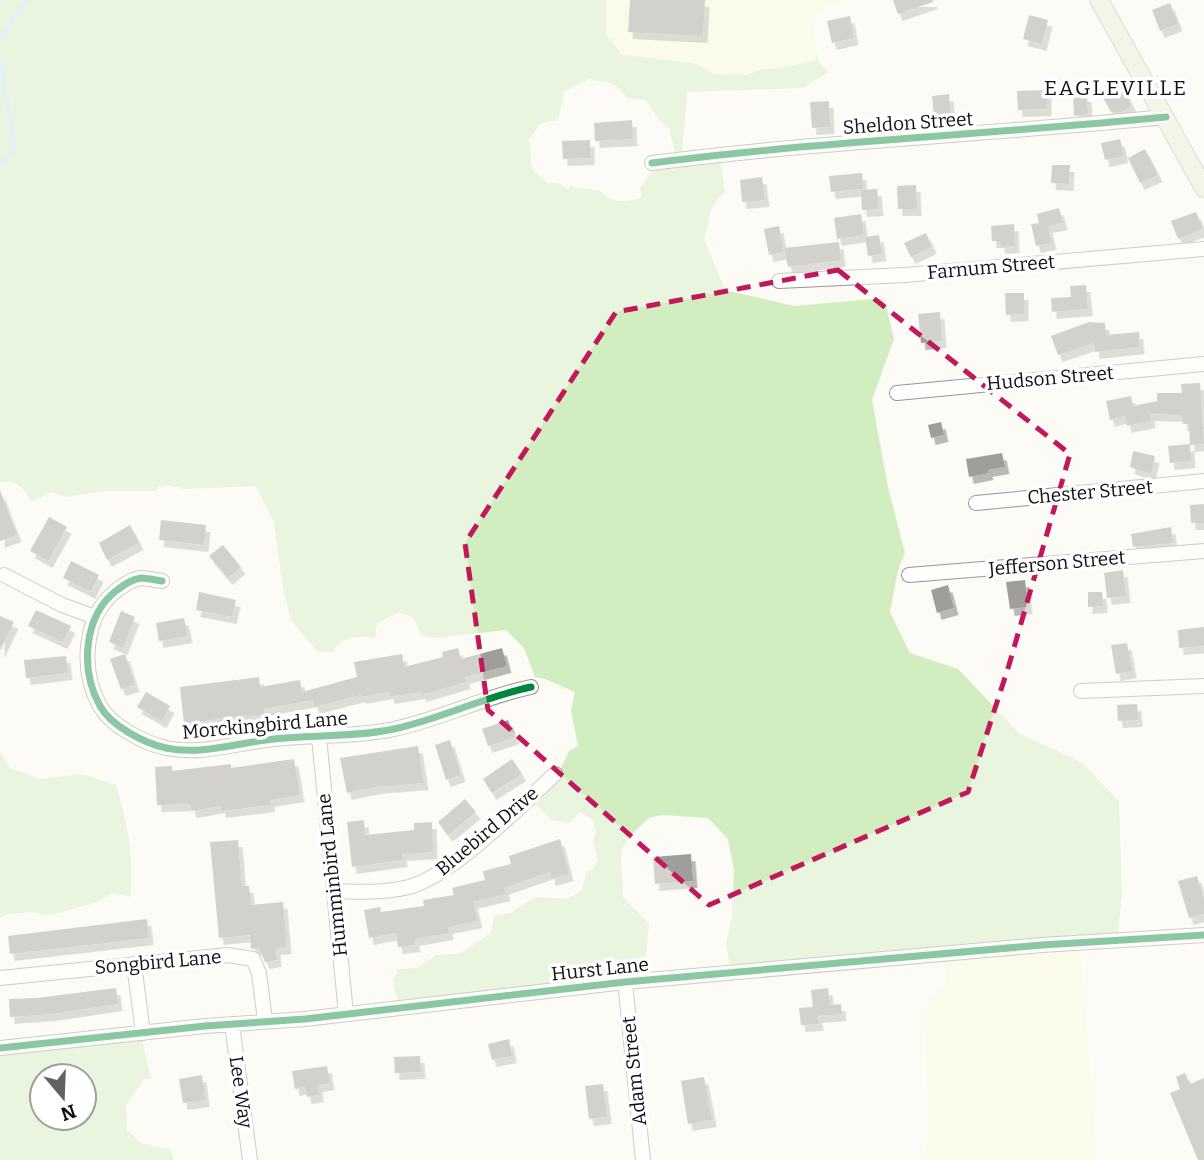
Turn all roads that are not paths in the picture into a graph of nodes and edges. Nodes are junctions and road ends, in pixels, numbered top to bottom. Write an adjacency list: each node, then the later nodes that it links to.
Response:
1 (1099, 0): 2 (main road)
2 (1166, 117): 3 (street, Sheldon Street); 4 (main road)
3 (652, 163)
4 (1204, 188)
5 (1204, 250): 6 (street, Farnum Street)
6 (779, 281)
7 (1204, 365): 8 (street, Hudson Street)
8 (897, 393)
9 (1204, 481): 10 (street, Chester Street)
10 (976, 503)
11 (1204, 551): 13 (street, Jefferson Street)
12 (4, 575): 15 (street)
13 (909, 575)
14 (162, 581): 15 (street, Morckingbird Lane)
15 (95, 617): 19 (street, Morckingbird Lane)
16 (1204, 686): 18 (street)
17 (531, 687): 19 (street, Morckingbird Lane)
18 (1081, 691)
19 (319, 737): 21 (street, Humminbird Lane)
20 (555, 774): 21 (street, Bluebird Drive)
21 (334, 891): 26 (street, Humminbird Lane)
22 (1204, 935): 25 (street, Hurst Lane)
23 (134, 964): 24 (street, Songbird Lane); 27 (street, Songbird Lane); 29 (street)
24 (0, 978)
25 (625, 982): 26 (street, Hurst Lane); 32 (street, Adam Street)
26 (345, 1014): 27 (street, Hurst Lane)
27 (265, 1021): 28 (street, Hurst Lane)
28 (232, 1024): 29 (street, Hurst Lane); 31 (street, Lee Way)
29 (143, 1033): 30 (street, Hurst Lane)
30 (0, 1048)
31 (250, 1160)
32 (643, 1160)

